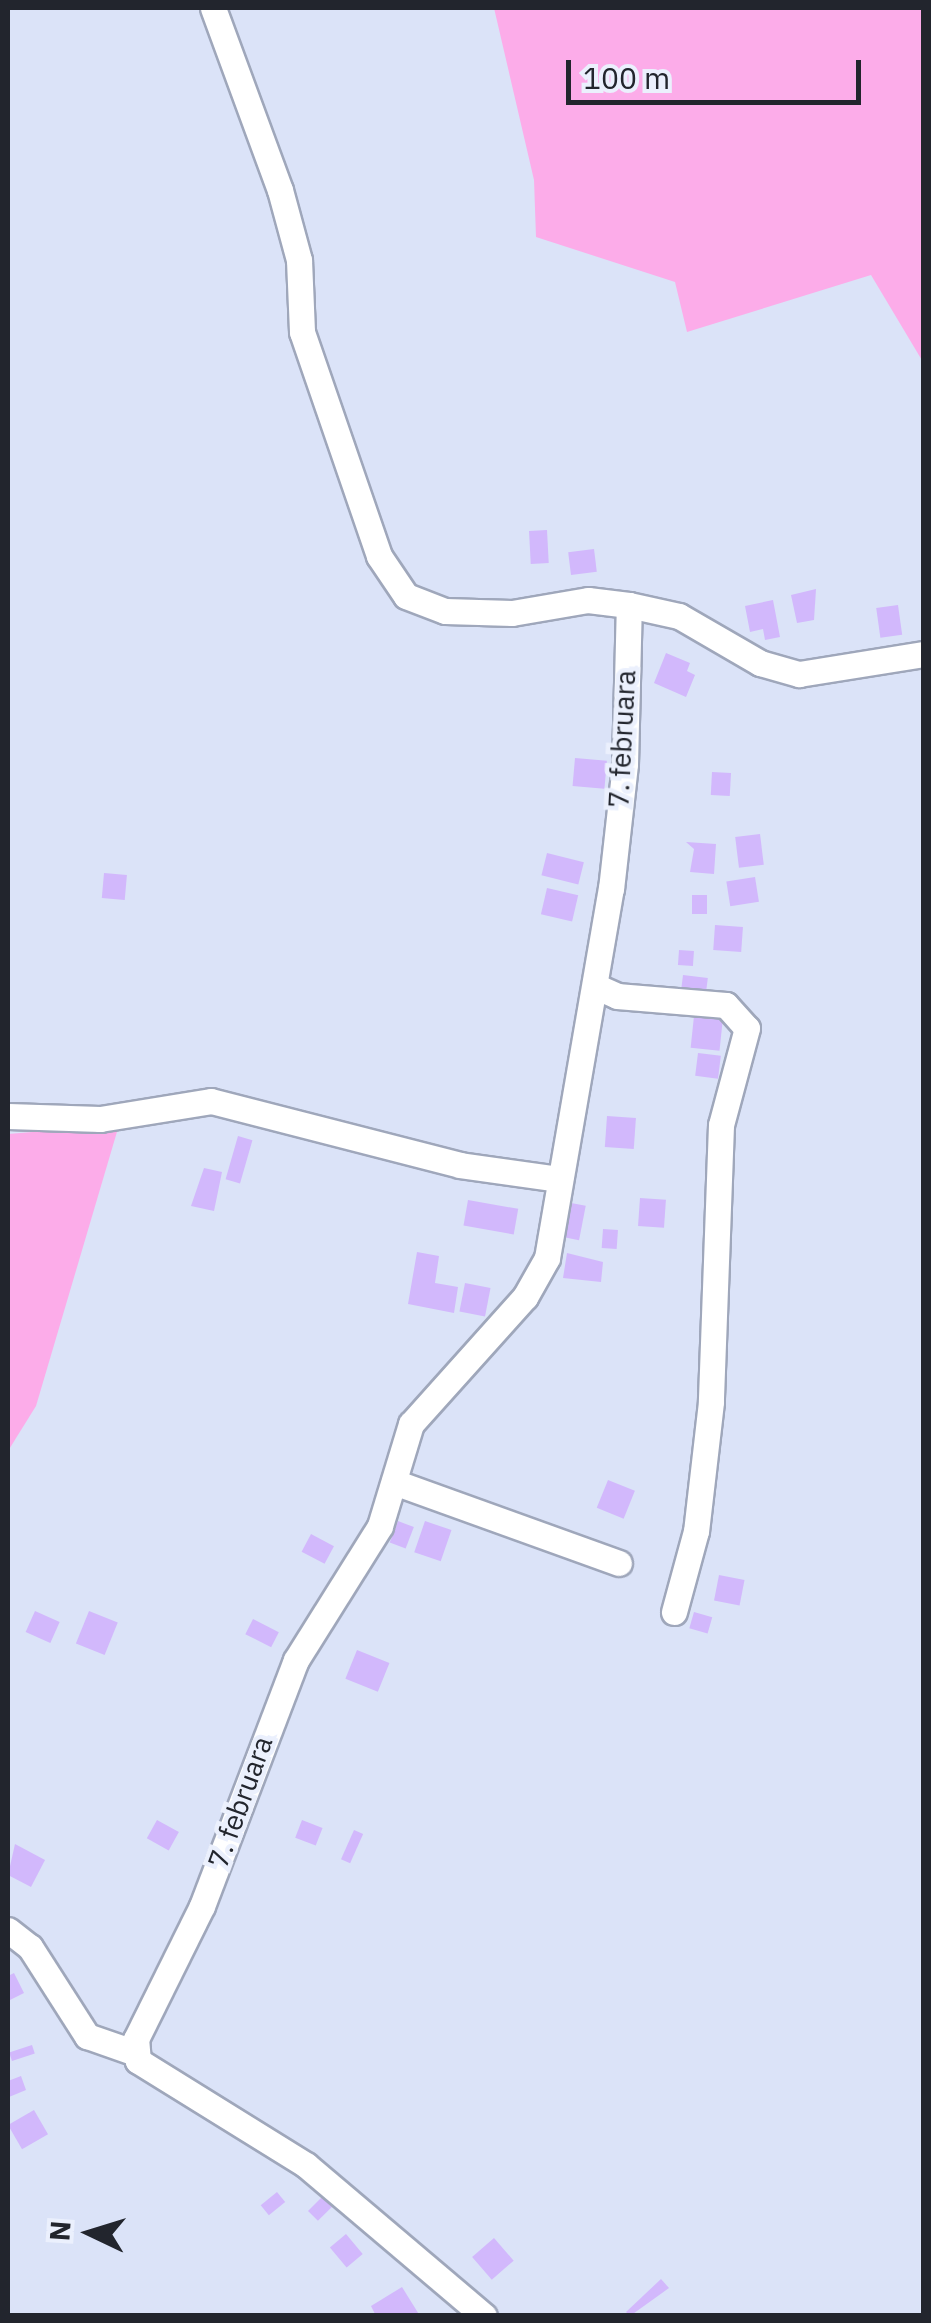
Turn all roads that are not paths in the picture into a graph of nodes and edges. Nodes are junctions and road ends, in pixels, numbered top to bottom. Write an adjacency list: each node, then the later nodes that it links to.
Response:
1 (214, 8): 2 (street)
2 (628, 606): 3 (street); 4 (street, 7. februara)
3 (924, 654)
4 (595, 986): 6 (street, 7. februara); 9 (street)
5 (8, 1116): 6 (street)
6 (560, 1180): 7 (street, 7. februara)
7 (394, 1482): 8 (street); 11 (street, 7. februara)
8 (620, 1563)
9 (674, 1612)
10 (8, 1930): 11 (street)
11 (133, 2052): 12 (street)
12 (484, 2316)

